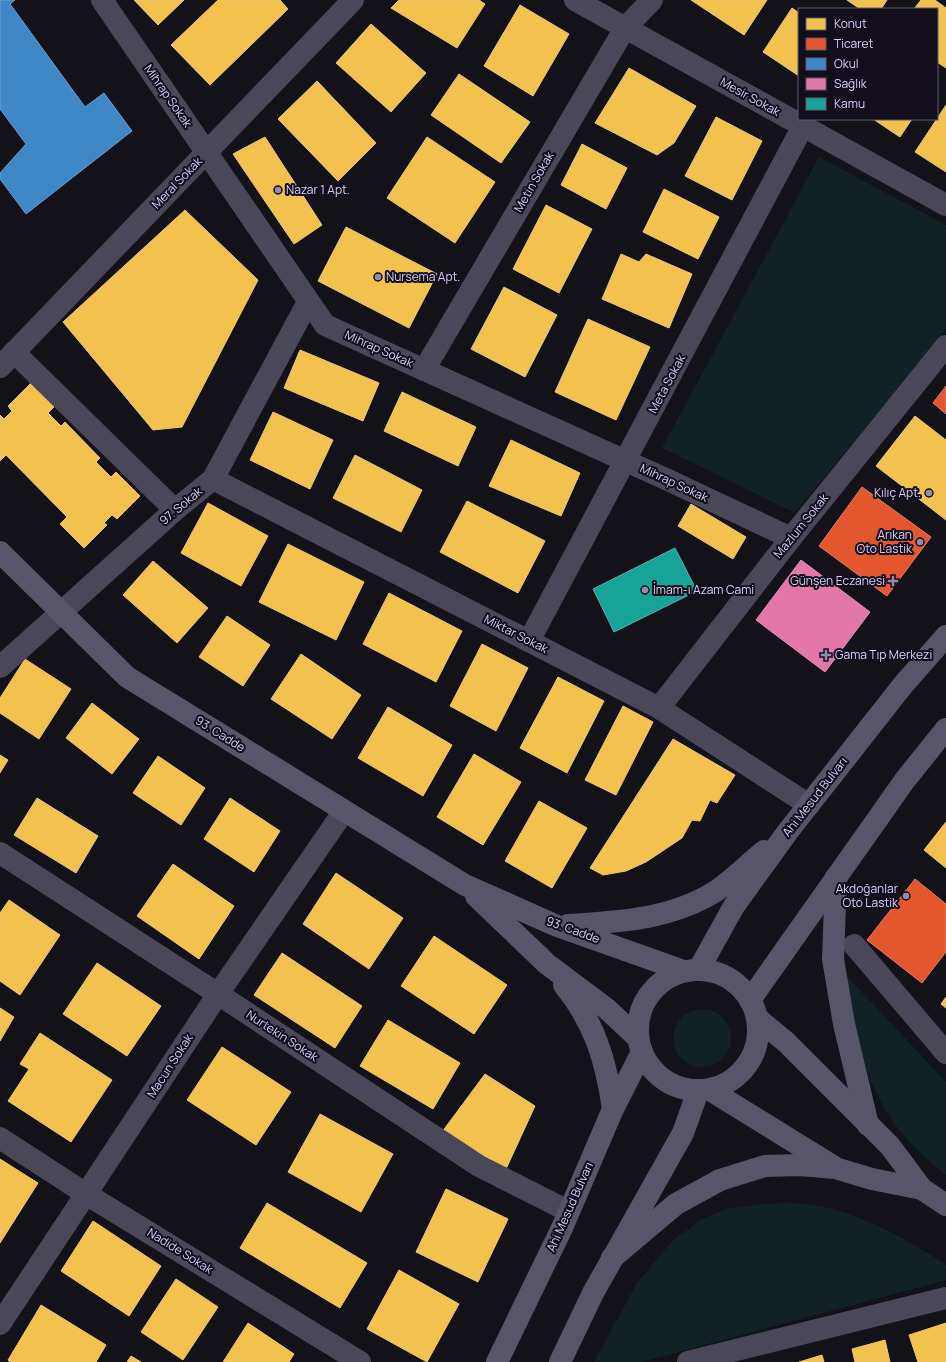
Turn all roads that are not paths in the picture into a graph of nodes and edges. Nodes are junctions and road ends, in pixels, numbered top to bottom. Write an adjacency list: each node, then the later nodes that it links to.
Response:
1 (102, 0): 7 (street, Mihrap Sokak)
2 (353, 0): 7 (street, Meral Sokak)
3 (575, 0): 5 (street, Mesir Sokak)
4 (652, 0): 5 (street, Metin Sokak)
5 (625, 28): 6 (street, Mesir Sokak); 12 (street, Metin Sokak)
6 (803, 126): 8 (street, Mesir Sokak); 13 (street, Meta Sokak)
7 (207, 152): 9 (street, Mihrap Sokak); 11 (street, Meral Sokak)
8 (946, 205)
9 (308, 302): 12 (street, Mihrap Sokak); 14 (street, 97. Sokak)
10 (946, 346): 16 (street, Mazlum Sokak)
11 (7, 359): 15 (street)
12 (424, 370): 13 (street, Mihrap Sokak)
13 (626, 461): 16 (street, Mihrap Sokak); 20 (street, Meta Sokak)
14 (213, 479): 15 (street, 97. Sokak); 20 (street, Miktar Sokak)
15 (175, 510): 18 (street, 97. Sokak)
16 (791, 538): 22 (street, Mazlum Sokak)
17 (0, 552): 18 (main road, 93. Cadde)
18 (62, 613): 21 (street, 97. Sokak); 25 (main road, 93. Cadde)
19 (946, 636): 24 (main road, Ahi Mesud Bulvarı)
20 (529, 641): 22 (street, Miktar Sokak)
21 (0, 667)
22 (659, 708): 24 (street, Miktar Sokak)
23 (946, 729): 28 (main road)
24 (809, 805): 26 (main road, Ahi Mesud Bulvarı)
25 (344, 811): 29 (main road, 93. Cadde); 34 (street, Macun Sokak)
26 (789, 830): 30 (main road); 33 (main road, Ahi Mesud Bulvarı)
27 (0, 853): 34 (street, Nurtekin Sokak)
28 (836, 877): 35 (main road); 40 (main road)
29 (465, 885): 30 (main road, 93. Cadde); 32 (main road, 93. Cadde)
30 (558, 926): 33 (main road, 93. Cadde)
31 (854, 945): 37 (street)
32 (547, 964): 36 (main road, 93. Cadde); 39 (main road)
33 (691, 970): 35 (main road); 36 (main road)
34 (218, 994): 44 (street, Macun Sokak); 46 (street, Nurtekin Sokak)
35 (754, 1009): 38 (main road); 40 (main road)
36 (640, 1045): 38 (main road); 39 (main road, Ahi Mesud Bulvarı)
37 (946, 1053)
38 (704, 1090): 42 (main road); 47 (main road)
39 (613, 1108): 46 (main road, Ahi Mesud Bulvarı)
40 (868, 1125): 43 (main road)
41 (0, 1138): 44 (street, Nadide Sokak)
42 (835, 1168): 43 (main road); 47 (main road)
43 (922, 1189): 45 (main road)
44 (86, 1194): 49 (street, Macun Sokak); 50 (street, Nadide Sokak)
45 (946, 1205)
46 (568, 1211): 51 (main road, Ahi Mesud Bulvarı)
47 (612, 1258): 52 (main road)
48 (946, 1298): 53 (street)
49 (0, 1324)
50 (360, 1362)
51 (497, 1362)
52 (560, 1362)
53 (688, 1362)

